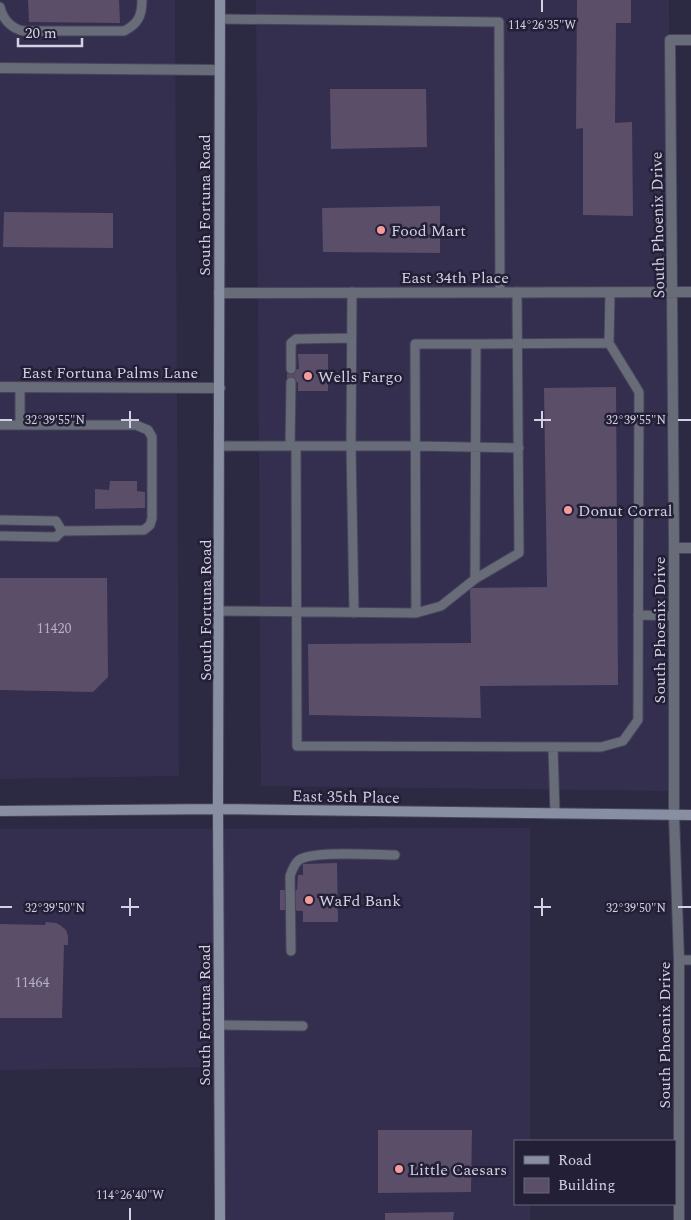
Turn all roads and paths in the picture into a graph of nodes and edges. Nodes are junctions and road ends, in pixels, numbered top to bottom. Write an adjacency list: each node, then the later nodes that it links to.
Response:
1 (142, 0): 3 (lane)
2 (220, 0): 4 (main road, South Fortuna Road)
3 (0, 8)
4 (220, 19): 7 (main road, South Fortuna Road); 9 (lane)
5 (691, 40): 12 (street, South Phoenix Drive)
6 (0, 68): 7 (street)
7 (219, 70): 14 (main road, South Fortuna Road)
8 (352, 292): 9 (street, East 34th Place); 14 (street, East 34th Place); 15 (lane)
9 (500, 292): 10 (street, East 34th Place)
10 (517, 292): 11 (street, East 34th Place); 18 (lane)
11 (610, 292): 12 (street, East 34th Place); 16 (lane)
12 (672, 292): 13 (street, East 34th Place); 35 (street, South Phoenix Drive)
13 (691, 292)
14 (219, 293): 23 (main road, South Fortuna Road)
15 (351, 338): 19 (lane); 28 (lane)
16 (609, 343): 18 (lane); 42 (lane)
17 (476, 344): 18 (lane); 29 (lane); 30 (lane)
18 (517, 345): 31 (lane)
19 (291, 369)
20 (291, 382): 27 (lane)
21 (0, 387): 22 (street, East Fortuna Palms Lane)
22 (20, 387): 23 (street, East Fortuna Palms Lane); 25 (lane)
23 (220, 388): 26 (main road, South Fortuna Road)
24 (0, 425): 25 (lane)
25 (20, 425): 33 (lane)
26 (220, 446): 27 (lane); 38 (main road, South Fortuna Road)
27 (293, 446): 28 (lane); 39 (lane)
28 (351, 446): 29 (lane); 40 (lane)
29 (416, 446): 30 (lane); 41 (lane)
30 (475, 447): 31 (lane); 37 (lane)
31 (519, 448): 37 (lane)
32 (0, 520): 33 (lane)
33 (62, 531): 34 (lane)
34 (0, 536)
35 (674, 548): 36 (street); 43 (street, South Phoenix Drive)
36 (691, 548)
37 (475, 579): 41 (lane)
38 (220, 611): 39 (lane); 45 (main road, South Fortuna Road)
39 (296, 612): 40 (lane); 44 (lane)
40 (354, 613): 41 (lane)
41 (416, 613)
42 (638, 615): 43 (lane); 44 (lane)
43 (674, 616): 48 (street, South Phoenix Drive)
44 (554, 748): 47 (lane)
45 (218, 809): 46 (main road, East 35th Place); 47 (main road, East 35th Place); 54 (main road, South Fortuna Road)
46 (0, 812)
47 (555, 813): 48 (main road, East 35th Place)
48 (674, 815): 49 (main road, East 35th Place); 52 (street, South Phoenix Drive)
49 (691, 815)
50 (396, 855): 51 (lane)
51 (291, 951)
52 (679, 960): 53 (lane); 57 (street, South Phoenix Drive)
53 (691, 960)
54 (219, 1026): 55 (lane); 56 (main road, South Fortuna Road)
55 (303, 1026)
56 (220, 1220)
57 (679, 1220)

